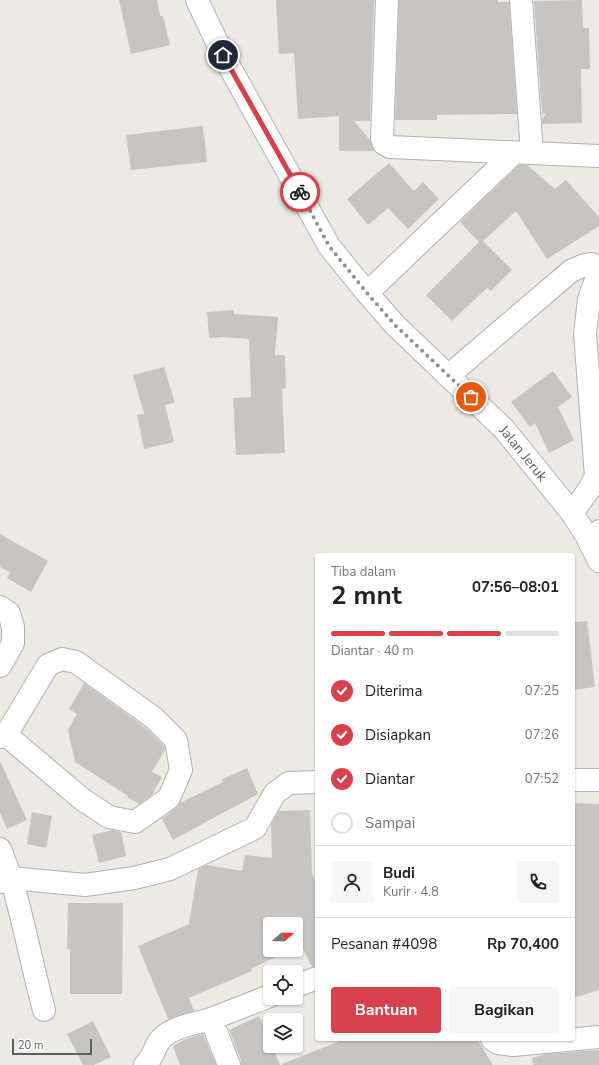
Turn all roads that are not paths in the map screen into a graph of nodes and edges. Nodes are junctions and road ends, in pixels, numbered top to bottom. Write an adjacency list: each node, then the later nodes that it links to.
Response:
1 (198, 0): 7 (street, Jalan Jeruk)
2 (386, 0): 4 (street)
3 (521, 0): 4 (street)
4 (523, 153): 5 (street); 7 (street)
5 (599, 156)
6 (599, 270): 8 (street); 9 (street)
7 (367, 293): 8 (street, Jalan Jeruk)
8 (448, 376): 9 (street, Jalan Jeruk)
9 (572, 513): 10 (street, Jalan Jeruk)
10 (592, 532): 11 (street, Jalan Jeruk)
11 (599, 561)
12 (0, 607): 13 (street)
13 (0, 666)
14 (3, 736): 14 (street)
15 (575, 780): 16 (street)
16 (599, 780)
17 (315, 782): 19 (street)
18 (0, 849): 19 (street)
19 (5, 880): 23 (street)
20 (315, 979): 21 (street)
21 (303, 983)
22 (263, 999): 24 (street)
23 (44, 1010)
24 (211, 1019): 29 (street); 30 (street)
25 (599, 1037): 26 (street)
26 (575, 1039)
27 (495, 1041): 28 (street)
28 (556, 1041)
29 (145, 1065)
30 (229, 1065)

